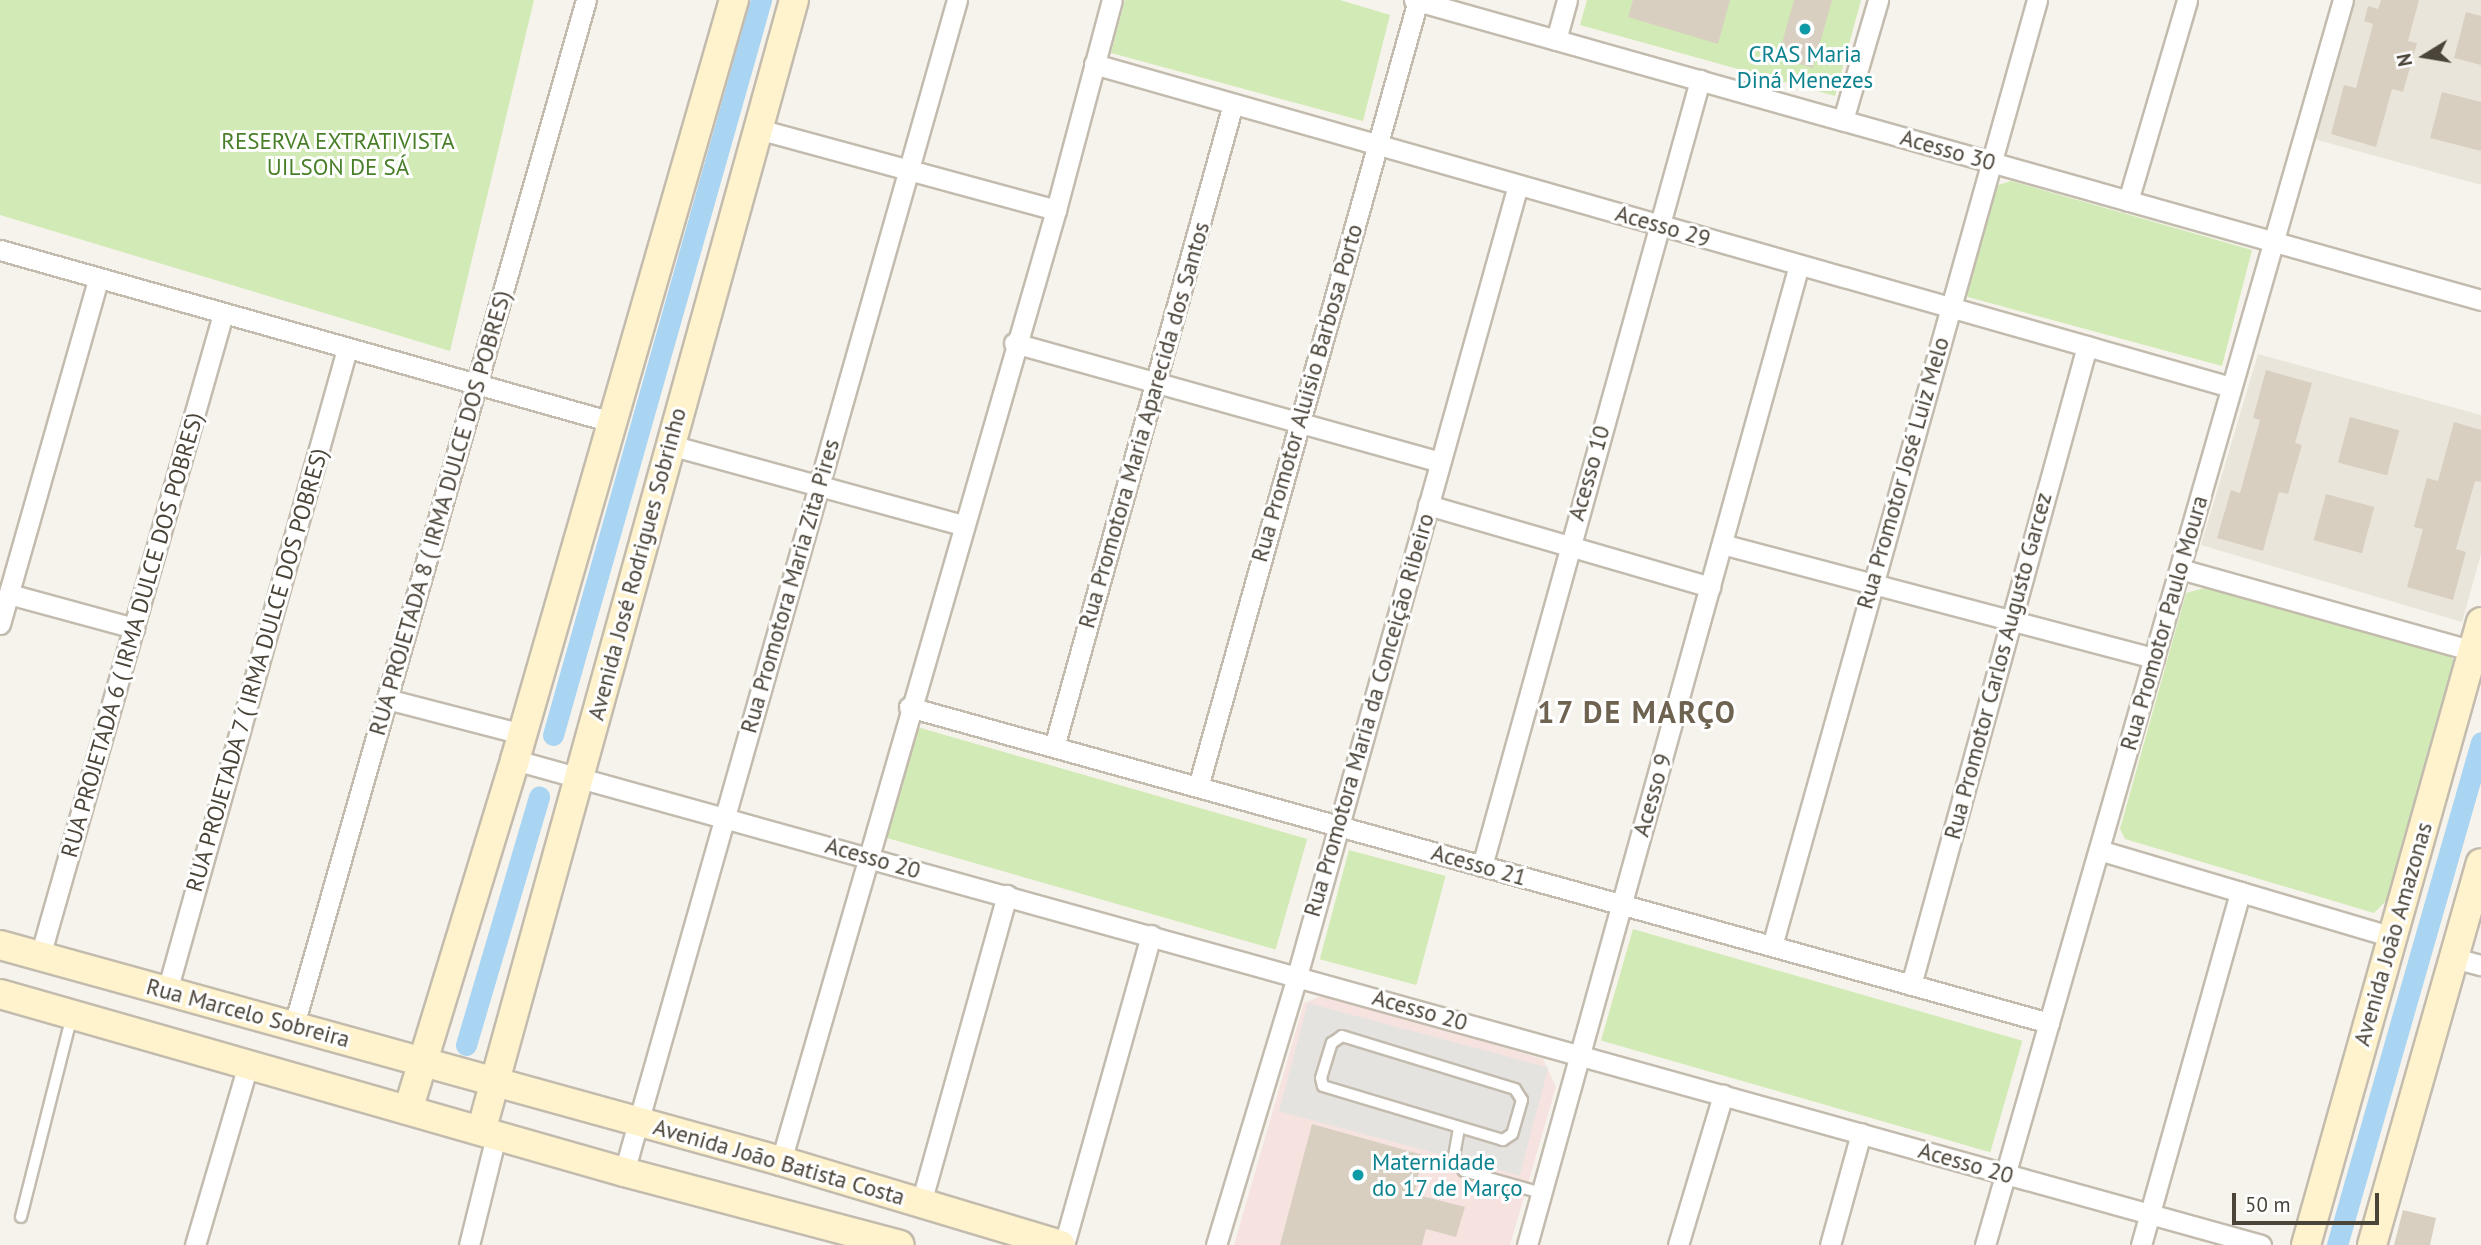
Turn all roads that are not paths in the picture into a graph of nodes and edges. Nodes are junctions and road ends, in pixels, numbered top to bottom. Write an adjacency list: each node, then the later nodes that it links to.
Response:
1 (586, 0): 36 (street, RUA PROJETADA 8 ( IRMA DULCE DOS POBRES))
2 (734, 0): 38 (street)
3 (794, 0): 17 (street, Avenida José Rodrigues Sobrinho)
4 (957, 0): 20 (street, Rua Promotora Maria Zita Pires)
5 (1112, 0): 13 (street)
6 (1417, 0): 12 (street, Acesso 30); 18 (street, Rua Promotor Aluisio Barbosa Porto)
7 (1567, 0): 12 (street)
8 (1878, 0): 16 (street)
9 (2037, 0): 19 (street, Rua Promotor José Luiz Melo)
10 (2187, 0): 22 (street)
11 (2343, 0): 25 (street, Rua Promotor Paulo Moura)
12 (1556, 40): 14 (street, Acesso 30)
13 (1094, 64): 15 (street, Acesso 29); 23 (street)
14 (1700, 80): 16 (street, Acesso 30); 24 (street, Acesso 10)
15 (1233, 104): 18 (street, Acesso 29); 35 (street, Rua Promotora Maria Aparecida dos Santos)
16 (1843, 120): 19 (street, Acesso 30)
17 (758, 129): 20 (street); 40 (street, Avenida José Rodrigues Sobrinho)
18 (1377, 145): 21 (street, Acesso 29); 39 (street, Rua Promotor Aluisio Barbosa Porto)
19 (1991, 162): 22 (street, Acesso 30); 30 (street, Rua Promotor José Luiz Melo)
20 (909, 174): 23 (street); 42 (street, Rua Promotora Maria Zita Pires)
21 (1518, 184): 24 (street, Acesso 29); 41 (street, Rua Promotora Maria da Conceição Ribeiro)
22 (2128, 201): 25 (street, Acesso 30)
23 (1056, 211): 32 (street)
24 (1659, 225): 27 (street, Acesso 29); 46 (street, Acesso 10)
25 (2273, 242): 29 (street, Acesso 30); 37 (street, Rua Promotor Paulo Moura)
26 (0, 250): 28 (street)
27 (1800, 265): 30 (street, Acesso 29); 45 (street, Acesso 9)
28 (98, 279): 31 (street); 50 (street)
29 (2481, 300)
30 (1950, 307): 33 (street, Acesso 29); 48 (street, Rua Promotor José Luiz Melo)
31 (223, 314): 34 (street); 54 (street, RUA PROJETADA 6 ( IRMA DULCE DOS POBRES))
32 (1014, 342): 35 (street); 44 (street)
33 (2087, 346): 37 (street, Acesso 29); 51 (street, Rua Promotor Carlos Augusto Garcez)
34 (347, 349): 36 (street); 81 (street, RUA PROJETADA 7 ( IRMA DULCE DOS POBRES))
35 (1156, 382): 39 (street); 60 (street, Rua Promotora Maria Aparecida dos Santos)
36 (476, 386): 38 (street); 57 (street, RUA PROJETADA 8 ( IRMA DULCE DOS POBRES))
37 (2231, 387): 47 (street, Rua Promotor Paulo Moura)
38 (612, 422): 59 (street)
39 (1299, 422): 41 (street); 62 (street, Rua Promotor Aluisio Barbosa Porto)
40 (670, 445): 42 (street); 61 (street, Avenida José Rodrigues Sobrinho)
41 (1440, 462): 43 (street, Rua Promotora Maria da Conceição Ribeiro)
42 (818, 485): 44 (street); 63 (street, Rua Promotora Maria Zita Pires)
43 (1428, 505): 46 (street); 64 (street, Rua Promotora Maria da Conceição Ribeiro)
44 (962, 525): 58 (street)
45 (1722, 544): 48 (street); 49 (street, Acesso 9)
46 (1569, 546): 49 (street); 68 (street, Acesso 10)
47 (2179, 569): 55 (street); 56 (street, Rua Promotor Paulo Moura)
48 (1871, 584): 51 (street); 75 (street, Rua Promotor José Luiz Melo)
49 (1710, 587): 71 (street, Acesso 9)
50 (9, 594): 53 (street); 54 (street)
51 (2010, 620): 56 (street); 80 (street, Rua Promotor Carlos Augusto Garcez)
52 (2481, 622): 55 (street, Avenida João Amazonas)
53 (0, 624)
54 (134, 628): 76 (street, RUA PROJETADA 6 ( IRMA DULCE DOS POBRES))
55 (2473, 651): 73 (street, Avenida João Amazonas)
56 (2154, 658): 65 (street, Rua Promotor Paulo Moura)
57 (387, 699): 59 (street, Acesso 20); 85 (street, RUA PROJETADA 8 ( IRMA DULCE DOS POBRES))
58 (909, 707): 60 (street, Acesso 21); 66 (street)
59 (518, 747): 61 (street, Acesso 20); 87 (street)
60 (1054, 747): 62 (street, Acesso 21)
61 (578, 776): 63 (street, Acesso 20); 89 (street, Avenida José Rodrigues Sobrinho)
62 (1198, 787): 64 (street, Acesso 21)
63 (724, 816): 66 (street, Acesso 20); 92 (street, Rua Promotora Maria Zita Pires)
64 (1338, 826): 68 (street, Acesso 21); 79 (street, Rua Promotora Maria da Conceição Ribeiro)
65 (2099, 850): 69 (street); 84 (street, Rua Promotor Paulo Moura)
66 (866, 856): 70 (street, Acesso 20); 96 (street)
67 (2481, 863): 77 (street)
68 (1482, 866): 71 (street, Acesso 21)
69 (2240, 892): 73 (street); 101 (street)
70 (1007, 895): 72 (street, Acesso 20); 100 (street)
71 (1621, 905): 75 (street, Acesso 21); 86 (street, Acesso 9)
72 (1150, 935): 79 (street, Acesso 20); 106 (street)
73 (2392, 937): 114 (street, Avenida João Amazonas)
74 (0, 945): 76 (street, Rua Marcelo Sobreira)
75 (1772, 946): 80 (street, Acesso 21)
76 (40, 956): 81 (street, Rua Marcelo Sobreira)
77 (2454, 958): 78 (street); 115 (street)
78 (2481, 965)
79 (1297, 976): 86 (street, Acesso 20); 107 (street, Rua Promotora Maria da Conceição Ribeiro)
80 (1911, 985): 84 (street, Acesso 21)
81 (167, 991): 85 (street, Rua Marcelo Sobreira)
82 (0, 994): 83 (street, Rua Marcelo Sobreira)
83 (73, 1012): 88 (street, Rua Marcelo Sobreira); 102 (lane)
84 (2049, 1023): 98 (street, Rua Promotor Paulo Moura)
85 (294, 1025): 87 (street, Rua Marcelo Sobreira)
86 (1580, 1055): 90 (street, Acesso 20); 99 (street, Acesso 9)
87 (422, 1060): 89 (street, Rua Marcelo Sobreira); 91 (street)
88 (249, 1062): 91 (street, Rua Marcelo Sobreira); 103 (street)
89 (495, 1083): 92 (street, Avenida João Batista Costa); 94 (street, Avenida José Rodrigues Sobrinho)
90 (1723, 1095): 95 (street, Acesso 20); 109 (street)
91 (409, 1107): 94 (street, Rua Marcelo Sobreira)
92 (638, 1122): 96 (street, Avenida João Batista Costa); 97 (street, Rua Promotora Maria Zita Pires)
93 (1459, 1128): 93 (lane); 99 (lane)
94 (489, 1130): 97 (street, Rua Marcelo Sobreira); 104 (street)
95 (1861, 1133): 98 (street, Acesso 20); 110 (street)
96 (781, 1161): 100 (street, Avenida João Batista Costa)
97 (624, 1172): 105 (street, Rua Marcelo Sobreira)
98 (2006, 1174): 101 (street, Acesso 20); 111 (street, Rua Promotor Paulo Moura)
99 (1541, 1193): 108 (street, Acesso 9)
100 (921, 1203): 106 (street, Avenida João Batista Costa)
101 (2150, 1214): 112 (street); 113 (street, Acesso 20)
102 (21, 1217)
103 (195, 1245)
104 (469, 1245)
105 (900, 1245)
106 (1063, 1245)
107 (1216, 1245)
108 (1527, 1245)
109 (1678, 1245)
110 (1830, 1245)
111 (1985, 1245)
112 (2141, 1245)
113 (2261, 1245)
114 (2306, 1245)
115 (2372, 1245)

